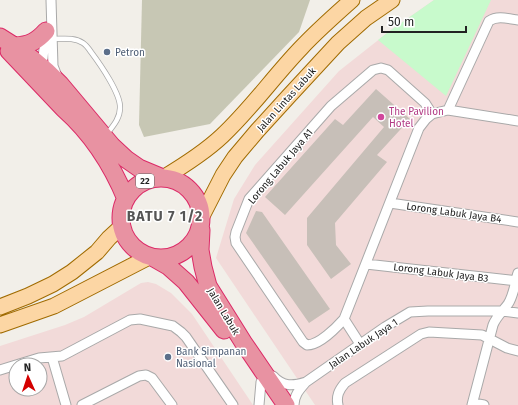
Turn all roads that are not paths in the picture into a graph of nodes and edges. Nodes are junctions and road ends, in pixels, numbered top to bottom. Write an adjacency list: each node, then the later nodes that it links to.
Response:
1 (51, 0): 5 (street)
2 (352, 0): 15 (main road)
3 (392, 0): 18 (main road, Jalan Lintas Labuk)
4 (518, 20): 10 (street)
5 (50, 35): 7 (highway); 8 (street); 9 (street); 14 (lane)
6 (0, 37): 7 (highway)
7 (8, 43): 8 (highway); 12 (highway, 22)
8 (42, 66): 9 (highway); 12 (highway)
9 (60, 84): 14 (highway)
10 (448, 110): 11 (street); 13 (street)
11 (432, 114): 17 (street); 27 (street, Lorong Labuk Jaya A1)
12 (74, 118): 14 (highway, 22)
13 (518, 121)
14 (99, 140): 15 (highway); 16 (highway, 22)
15 (163, 178): 16 (highway, 22); 18 (highway, 22)
16 (126, 198): 20 (highway, 22)
17 (390, 203): 19 (street, Lorong Labuk Jaya B4); 22 (street)
18 (202, 222): 21 (highway); 30 (highway, Jalan Labuk / 22)
19 (518, 222)
20 (121, 227): 21 (highway); 24 (main road)
21 (152, 258): 28 (main road); 35 (highway, Jalan Labuk)
22 (366, 264): 23 (street, Lorong Labuk Jaya B3); 27 (street)
23 (517, 278): 25 (street)
24 (0, 307)
25 (502, 312): 26 (street, Jalan Labuk Jaya 1); 29 (street); 31 (street, Jalan Labuk Jaya 1)
26 (518, 313)
27 (344, 319): 31 (street)
28 (0, 325)
29 (489, 338): 32 (street); 37 (street); 38 (street)
30 (243, 342): 36 (street); 45 (highway, Jalan Labuk / 22)
31 (360, 344): 36 (street, Jalan Labuk Jaya 1)
32 (518, 351)
33 (48, 357): 34 (street)
34 (52, 357): 39 (street); 42 (street)
35 (261, 382): 43 (street); 44 (highway, Jalan Labuk)
36 (306, 382): 46 (street)
37 (337, 401)
38 (472, 404): 47 (street)
39 (66, 405)
40 (82, 405): 41 (street)
41 (172, 405)
42 (233, 405)
43 (259, 405)
44 (277, 405)
45 (286, 405)
46 (294, 405)
47 (484, 405)

